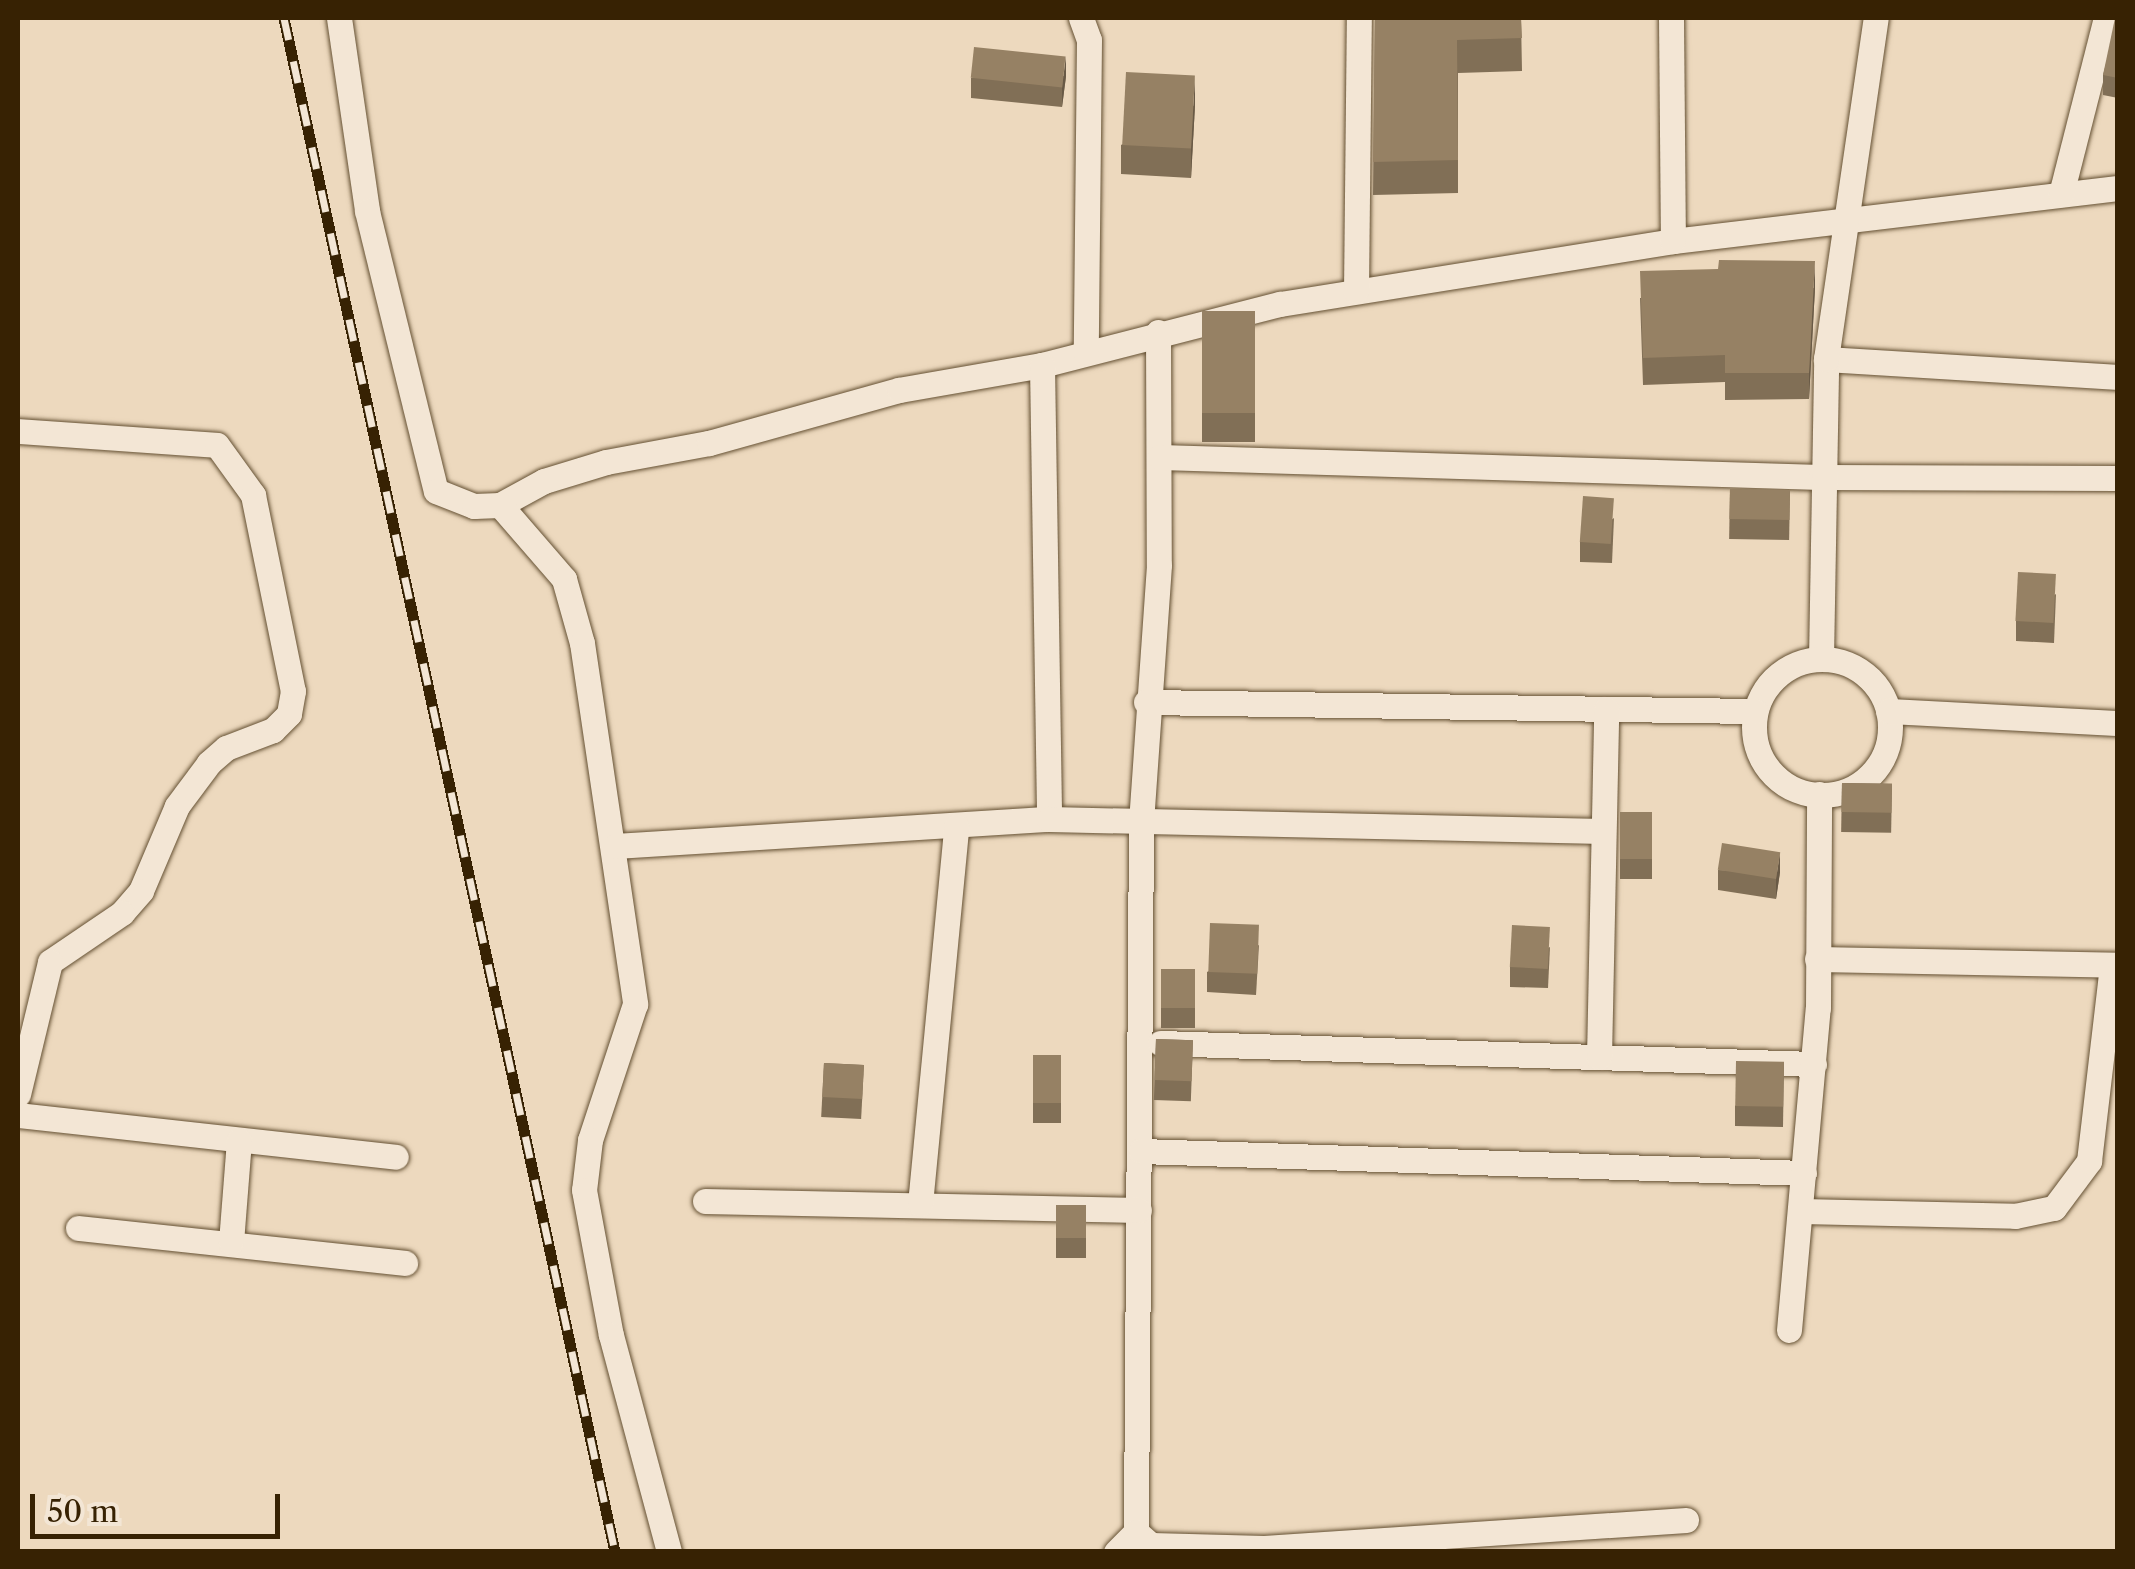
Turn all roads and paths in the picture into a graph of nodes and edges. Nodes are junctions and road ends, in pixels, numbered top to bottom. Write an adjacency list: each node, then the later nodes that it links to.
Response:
1 (339, 18): 21 (street)
2 (1082, 18): 13 (street)
3 (1359, 18): 11 (street)
4 (1671, 18): 10 (street)
5 (1876, 18): 9 (street)
6 (2106, 18): 8 (street)
7 (2118, 188): 8 (street)
8 (2062, 194): 9 (street)
9 (1846, 221): 10 (street); 14 (street)
10 (1673, 241): 11 (street)
11 (1356, 291): 12 (street)
12 (1158, 332): 13 (street); 18 (street)
13 (1086, 352): 15 (street)
14 (1826, 360): 16 (street); 19 (street)
15 (1042, 365): 21 (street); 29 (street)
16 (2118, 378)
17 (18, 432): 39 (street)
18 (1160, 457): 19 (street); 23 (street)
19 (1821, 477): 20 (street); 22 (street)
20 (2118, 478)
21 (500, 505): 33 (street)
22 (1821, 659): 25 (street); 26 (street)
23 (1146, 702): 24 (street); 30 (street)
24 (1606, 709): 25 (street); 32 (street)
25 (1755, 711): 28 (street)
26 (1888, 712): 27 (street); 28 (street)
27 (2118, 723)
28 (1819, 794): 34 (street)
29 (1049, 819): 30 (street); 31 (street)
30 (1141, 825): 32 (street); 36 (street)
31 (956, 827): 33 (street); 46 (street)
32 (1604, 832): 37 (street)
33 (614, 846): 55 (street)
34 (1818, 959): 35 (street); 38 (street)
35 (2115, 965): 48 (street)
36 (1140, 1042): 37 (street); 42 (street)
37 (1599, 1057): 38 (street)
38 (1814, 1064): 44 (street)
39 (18, 1094)
40 (18, 1115): 41 (street)
41 (239, 1140): 43 (street); 50 (street)
42 (1141, 1151): 44 (street); 47 (street)
43 (396, 1157)
44 (1804, 1173): 48 (street)
45 (705, 1201): 46 (street)
46 (920, 1204): 47 (street)
47 (1139, 1210): 54 (street)
48 (1800, 1212): 52 (street)
49 (78, 1228): 50 (street)
50 (230, 1242): 51 (street)
51 (405, 1262)
52 (1789, 1330)
53 (1686, 1520): 54 (street)
54 (1136, 1532): 56 (street)
55 (670, 1552)
56 (1116, 1552)

